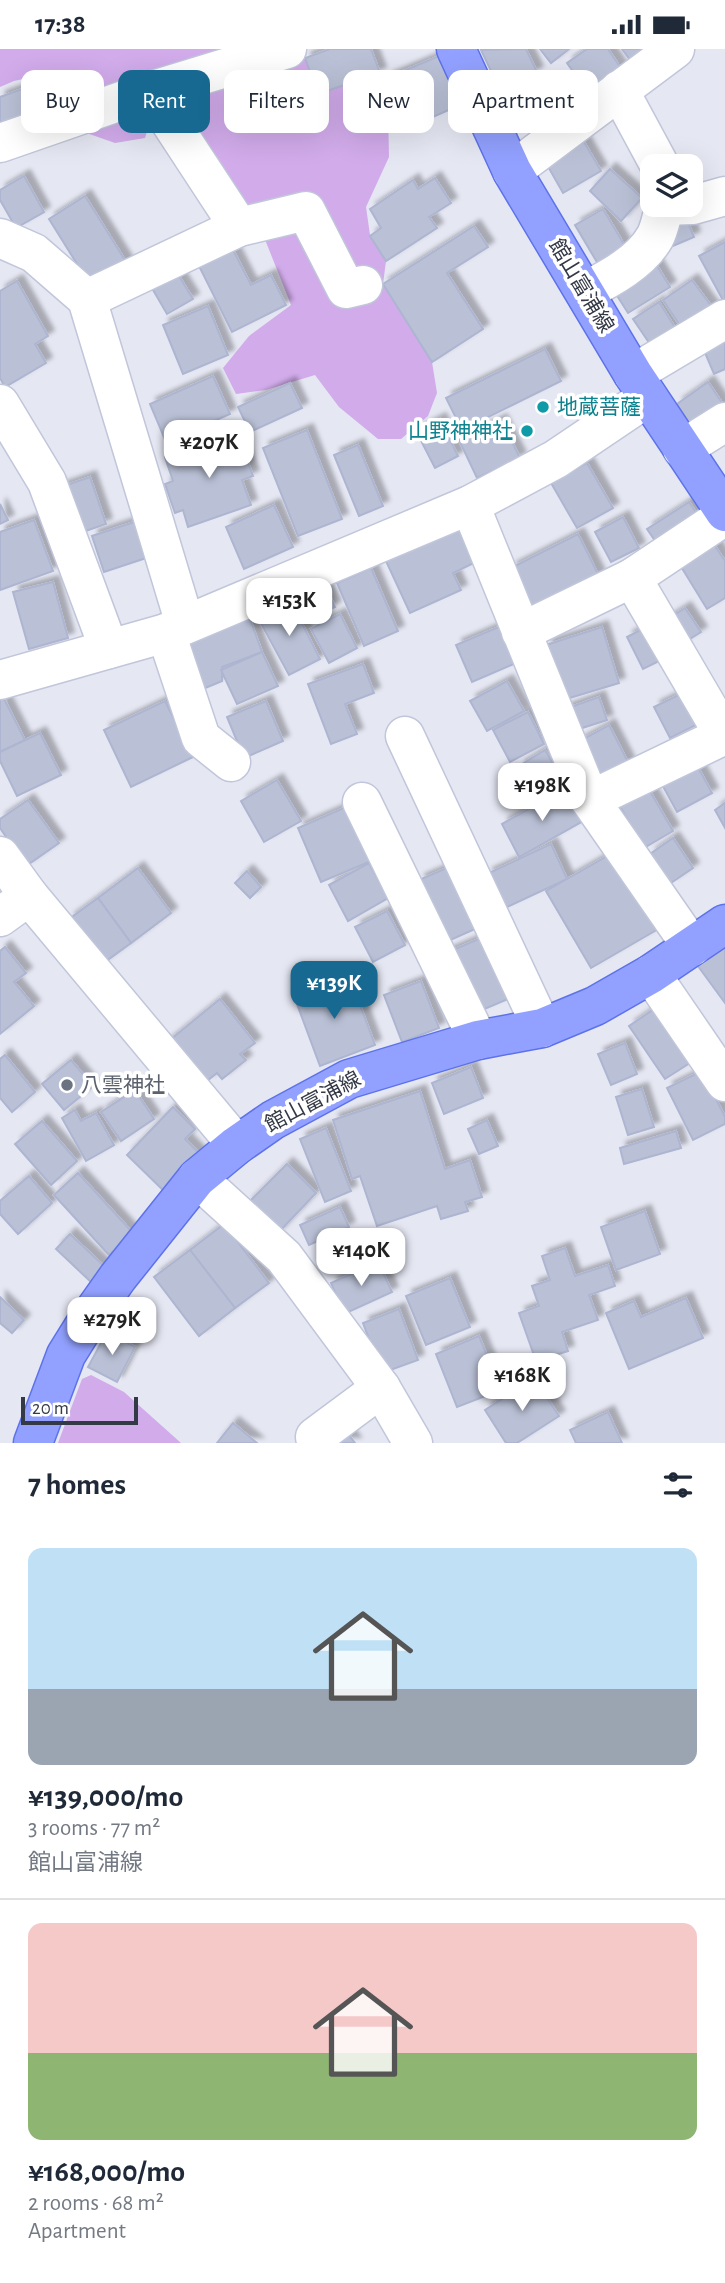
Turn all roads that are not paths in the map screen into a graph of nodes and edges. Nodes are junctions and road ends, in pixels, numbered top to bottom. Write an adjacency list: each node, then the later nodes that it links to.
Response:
1 (287, 49): 4 (street)
2 (456, 49): 10 (main road, 館山富浦線)
3 (674, 49): 5 (street)
4 (210, 73)
5 (620, 90): 9 (street); 10 (street)
6 (118, 102): 8 (street)
7 (177, 133): 14 (street)
8 (0, 143)
9 (654, 154)
10 (512, 171): 17 (main road, 館山富浦線)
11 (725, 196): 12 (street)
12 (703, 202)
13 (662, 217): 17 (street)
14 (239, 227): 16 (street); 18 (street)
15 (0, 238): 18 (street)
16 (363, 285)
17 (585, 291): 20 (main road, 館山富浦線)
18 (87, 299): 27 (street)
19 (725, 319): 20 (street)
20 (640, 385): 23 (main road, 館山富浦線); 24 (street)
21 (0, 404): 29 (street)
22 (725, 422): 23 (street)
23 (682, 449): 25 (main road, 館山富浦線)
24 (470, 505): 27 (street); 28 (street)
25 (725, 514): 26 (street)
26 (632, 578): 28 (street); 32 (street)
27 (176, 629): 29 (street); 33 (street)
28 (521, 632): 34 (street)
29 (109, 649): 30 (street)
30 (0, 680)
31 (405, 736): 41 (street)
32 (725, 736): 34 (street)
33 (231, 762)
34 (590, 800): 39 (street)
35 (362, 802): 42 (street)
36 (0, 856): 37 (street)
37 (14, 907): 44 (street)
38 (724, 926): 39 (main road, 館山富浦線)
39 (692, 947): 40 (main road, 館山富浦線)
40 (651, 974): 41 (main road, 館山富浦線); 43 (street)
41 (542, 1028): 42 (main road, 館山富浦線)
42 (478, 1040): 44 (main road, 館山富浦線)
43 (725, 1082)
44 (237, 1145): 45 (main road, 館山富浦線)
45 (198, 1178): 46 (street); 48 (main road, 館山富浦線)
46 (381, 1388): 47 (street); 49 (street)
47 (315, 1437)
48 (33, 1443)
49 (413, 1443)

